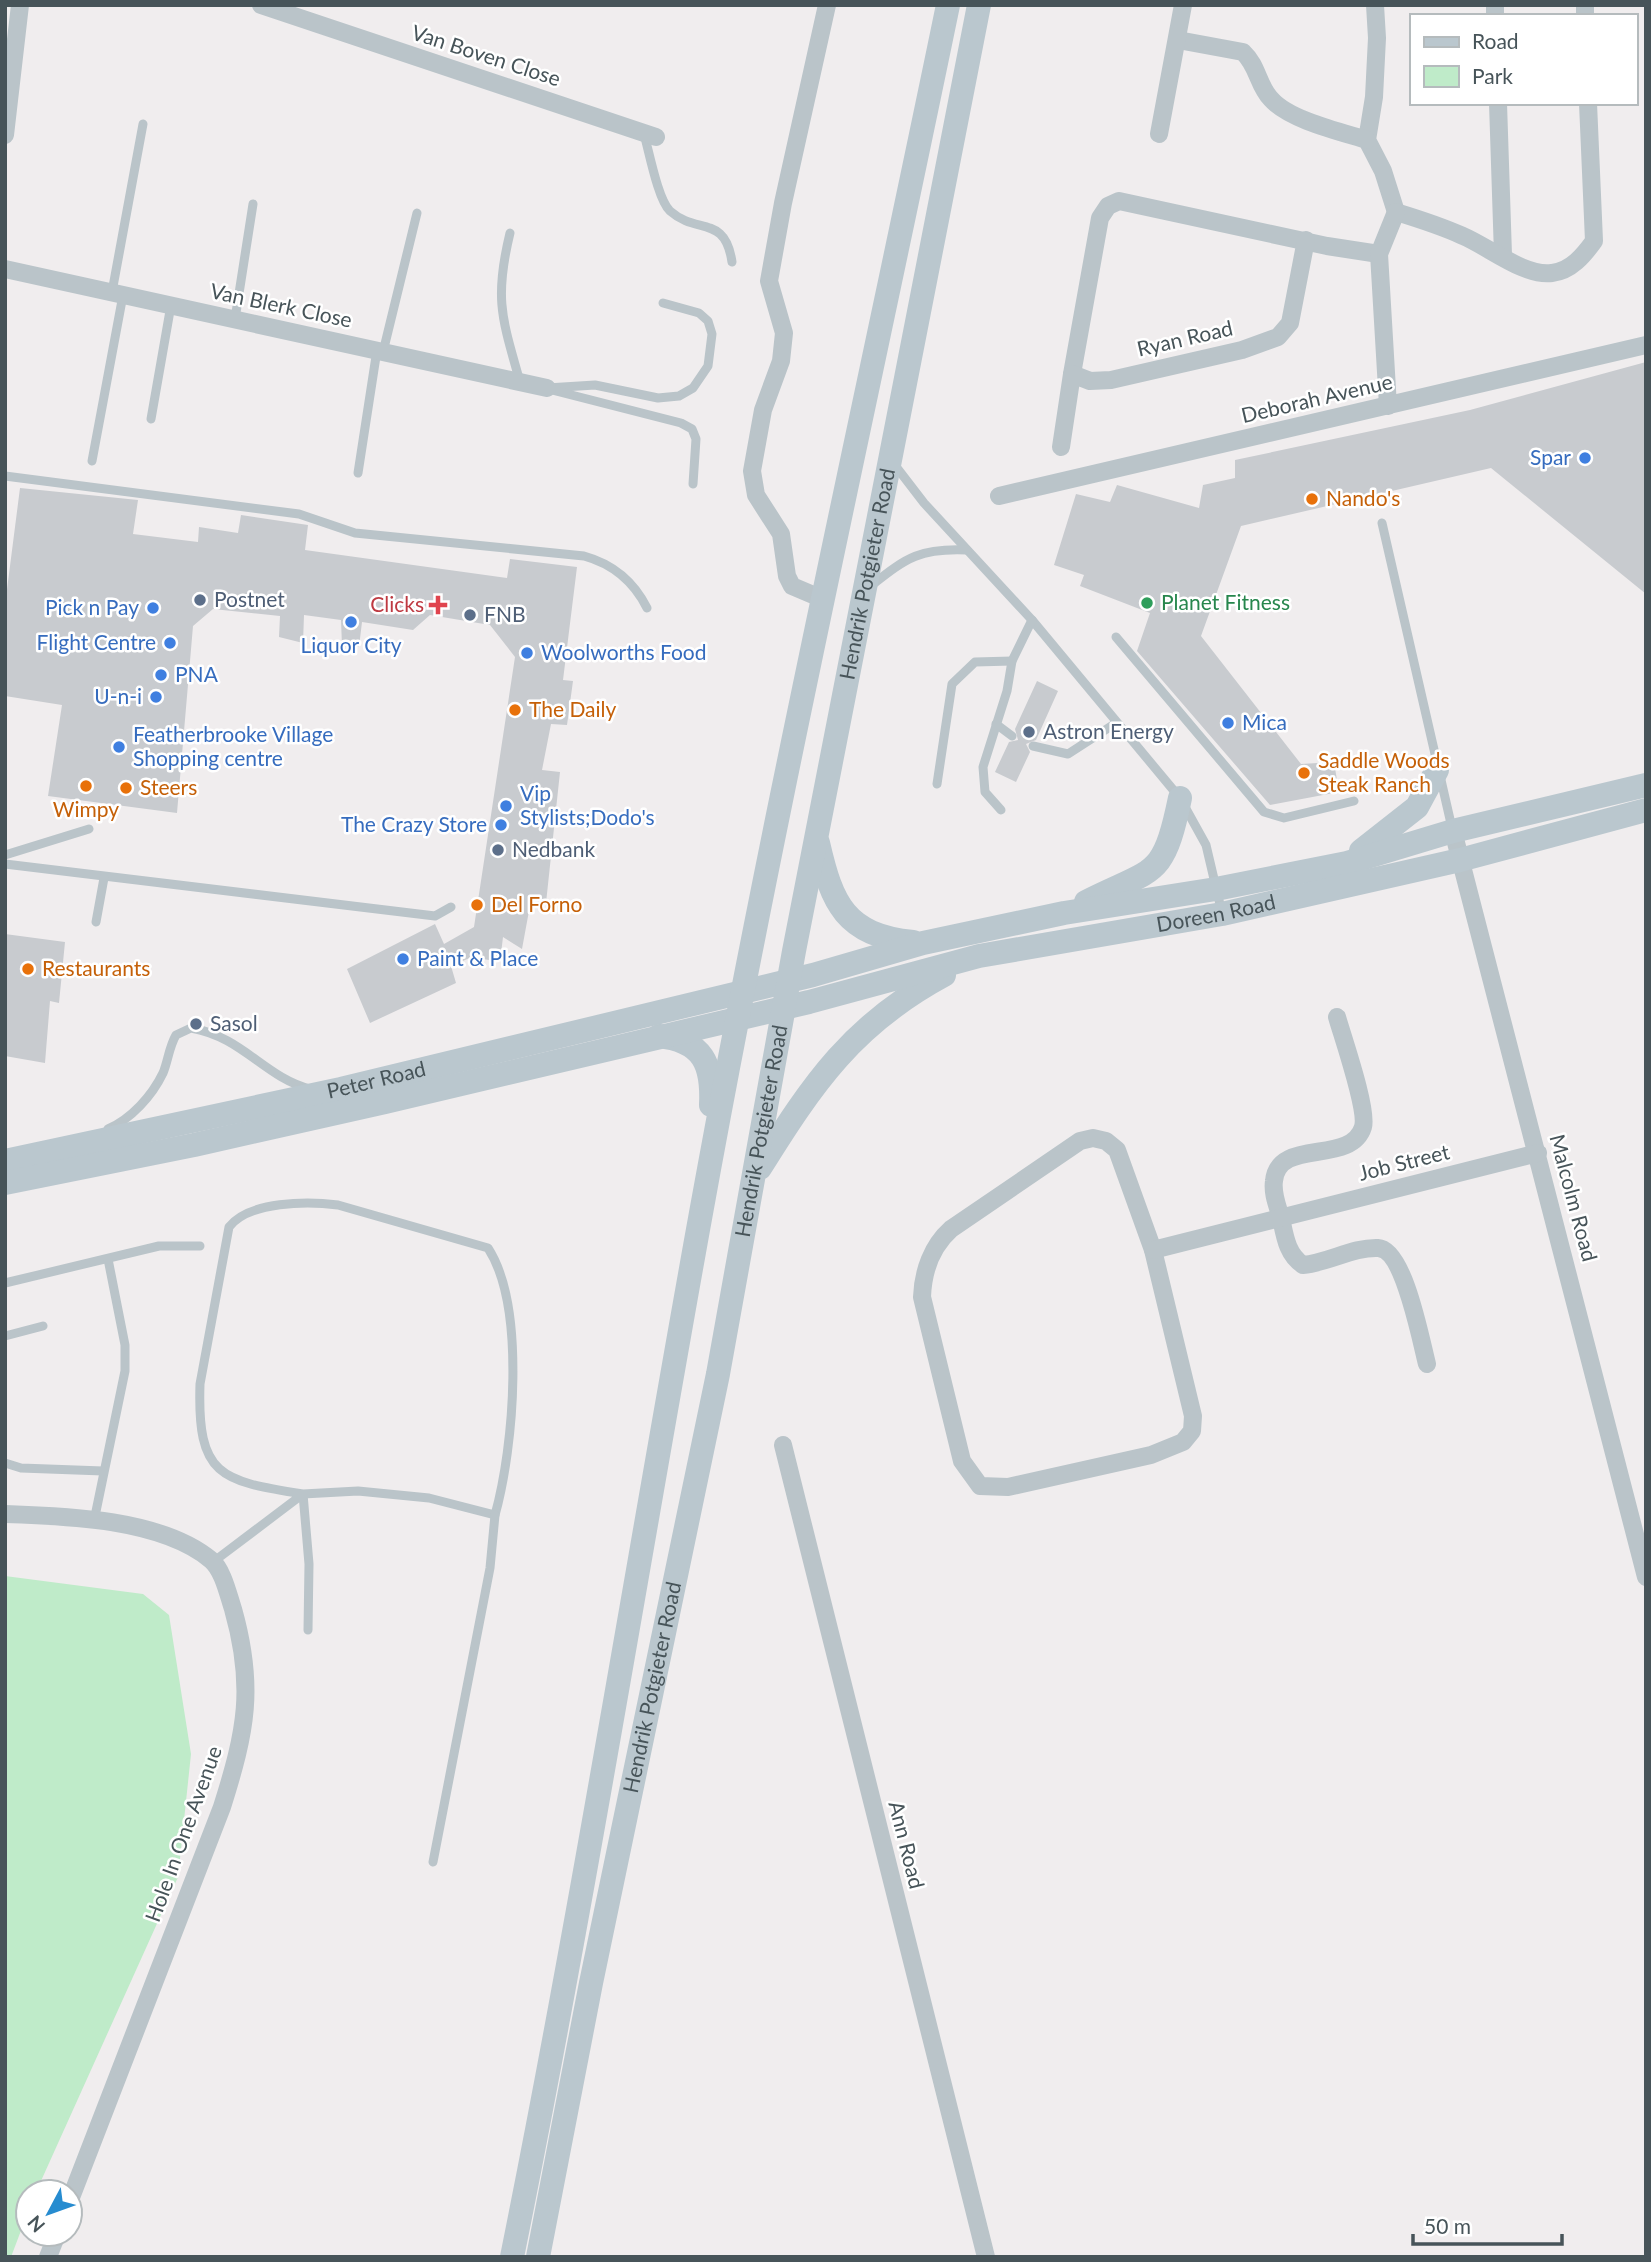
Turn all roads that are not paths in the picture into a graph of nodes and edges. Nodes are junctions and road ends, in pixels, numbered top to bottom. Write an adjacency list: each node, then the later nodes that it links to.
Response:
1 (20, 5): 13 (street)
2 (827, 5): 46 (street)
3 (948, 5): 46 (main road, Hendrik Potgieter Road)
4 (979, 5): 37 (main road, Hendrik Potgieter Road)
5 (1184, 5): 8 (street)
6 (1375, 5): 15 (street)
7 (269, 6): 14 (street, Van Boven Close)
8 (1178, 40): 12 (street); 15 (street)
9 (1498, 105): 22 (street)
10 (1588, 105): 22 (street)
11 (143, 124): 25 (lane)
12 (1159, 134)
13 (5, 135)
14 (650, 135): 23 (lane)
15 (1367, 140): 17 (street)
16 (253, 204): 28 (lane)
17 (1396, 212): 21 (street); 22 (street)
18 (416, 213): 30 (lane)
19 (510, 233): 32 (lane)
20 (1306, 240): 21 (street); 31 (street, Ryan Road); 31 (street)
21 (1379, 254): 34 (street)
22 (1503, 256)
23 (732, 262)
24 (5, 269): 25 (street, Van Blerk Close)
25 (118, 293): 27 (street, Van Blerk Close); 38 (lane)
26 (663, 303): 33 (lane)
27 (171, 305): 28 (street, Van Blerk Close); 35 (lane)
28 (235, 319): 30 (street, Van Blerk Close)
29 (1646, 345): 34 (street, Deborah Avenue)
30 (380, 351): 32 (street, Van Blerk Close); 39 (lane)
31 (1072, 374): 36 (street)
32 (520, 382): 33 (street, Van Blerk Close)
33 (547, 388): 41 (lane)
34 (1388, 406): 42 (street, Deborah Avenue)
35 (151, 419)
36 (1061, 447)
37 (891, 460): 44 (lane); 45 (main road, Hendrik Potgieter Road)
38 (92, 461)
39 (358, 473)
40 (5, 477): 47 (lane)
41 (693, 484)
42 (999, 496)
43 (1382, 523): 55 (lane)
44 (967, 550): 45 (lane); 48 (lane)
45 (864, 592): 64 (main road, Hendrik Potgieter Road)
46 (825, 600): 78 (main road, Hendrik Potgieter Road)
47 (647, 608)
48 (1032, 620): 50 (lane); 51 (lane)
49 (1116, 637): 59 (lane)
50 (1012, 661): 52 (lane); 56 (lane)
51 (1116, 723): 54 (lane); 58 (lane)
52 (996, 724): 53 (lane); 60 (lane)
53 (1012, 736)
54 (1033, 746)
55 (1437, 770): 63 (lane); 67 (main road)
56 (937, 784)
57 (1646, 785): 63 (main road, Doreen Road)
58 (1180, 798): 70 (lane); 72 (main road)
59 (1354, 801)
60 (1001, 810)
61 (1646, 810): 66 (main road, Doreen Road)
62 (89, 830): 65 (lane)
63 (1453, 831): 66 (street, Malcolm Road); 67 (main road, Doreen Road)
64 (817, 836): 75 (main road); 77 (main road, Hendrik Potgieter Road)
65 (5, 855)
66 (1460, 860): 73 (main road, Doreen Road); 85 (street, Malcolm Road)
67 (1347, 863): 70 (main road, Doreen Road)
68 (5, 864): 69 (lane)
69 (104, 878): 71 (lane); 74 (lane)
70 (1216, 889): 72 (main road, Doreen Road); 73 (lane)
71 (450, 907)
72 (1064, 913): 75 (main road, Doreen Road)
73 (1222, 914): 76 (main road, Doreen Road)
74 (96, 922)
75 (923, 943): 77 (main road, Doreen Road)
76 (979, 956): 79 (main road, Doreen Road); 87 (main road)
77 (789, 980): 78 (main road, Peter Road); 79 (main road, Hendrik Potgieter Road)
78 (744, 990): 80 (main road, Hendrik Potgieter Road); 83 (main road, Peter Road)
79 (783, 1007): 80 (main road, Doreen Road); 87 (main road, Hendrik Potgieter Road)
80 (740, 1017): 82 (main road, Peter Road); 89 (main road, Hendrik Potgieter Road)
81 (1337, 1017): 90 (street)
82 (656, 1036): 88 (main road, Peter Road); 89 (main road)
83 (325, 1093): 84 (main road, Peter Road); 84 (lane)
84 (62, 1149): 86 (main road, Peter Road)
85 (1538, 1153): 90 (street, Job Street); 106 (street, Malcolm Road)
86 (5, 1161)
87 (754, 1177): 111 (main road, Hendrik Potgieter Road)
88 (5, 1183)
89 (701, 1210): 110 (main road, Hendrik Potgieter Road)
90 (1280, 1216): 92 (street, Job Street); 97 (street)
91 (200, 1246): 93 (lane)
92 (1153, 1250): 92 (street)
93 (108, 1259): 94 (lane); 100 (lane)
94 (5, 1283)
95 (43, 1326): 96 (lane)
96 (5, 1336)
97 (1427, 1364)
98 (783, 1445): 112 (street, Ann Road)
99 (5, 1463): 100 (lane)
100 (103, 1471): 104 (lane)
101 (303, 1494): 103 (lane); 103 (lane); 105 (lane); 107 (lane)
102 (5, 1514): 104 (street)
103 (495, 1515): 108 (lane)
104 (94, 1521): 105 (street)
105 (213, 1562): 109 (street, Hole In One Avenue)
106 (1646, 1577)
107 (308, 1630)
108 (433, 1862)
109 (79, 2178)
110 (512, 2257)
111 (538, 2257)
112 (986, 2257)

